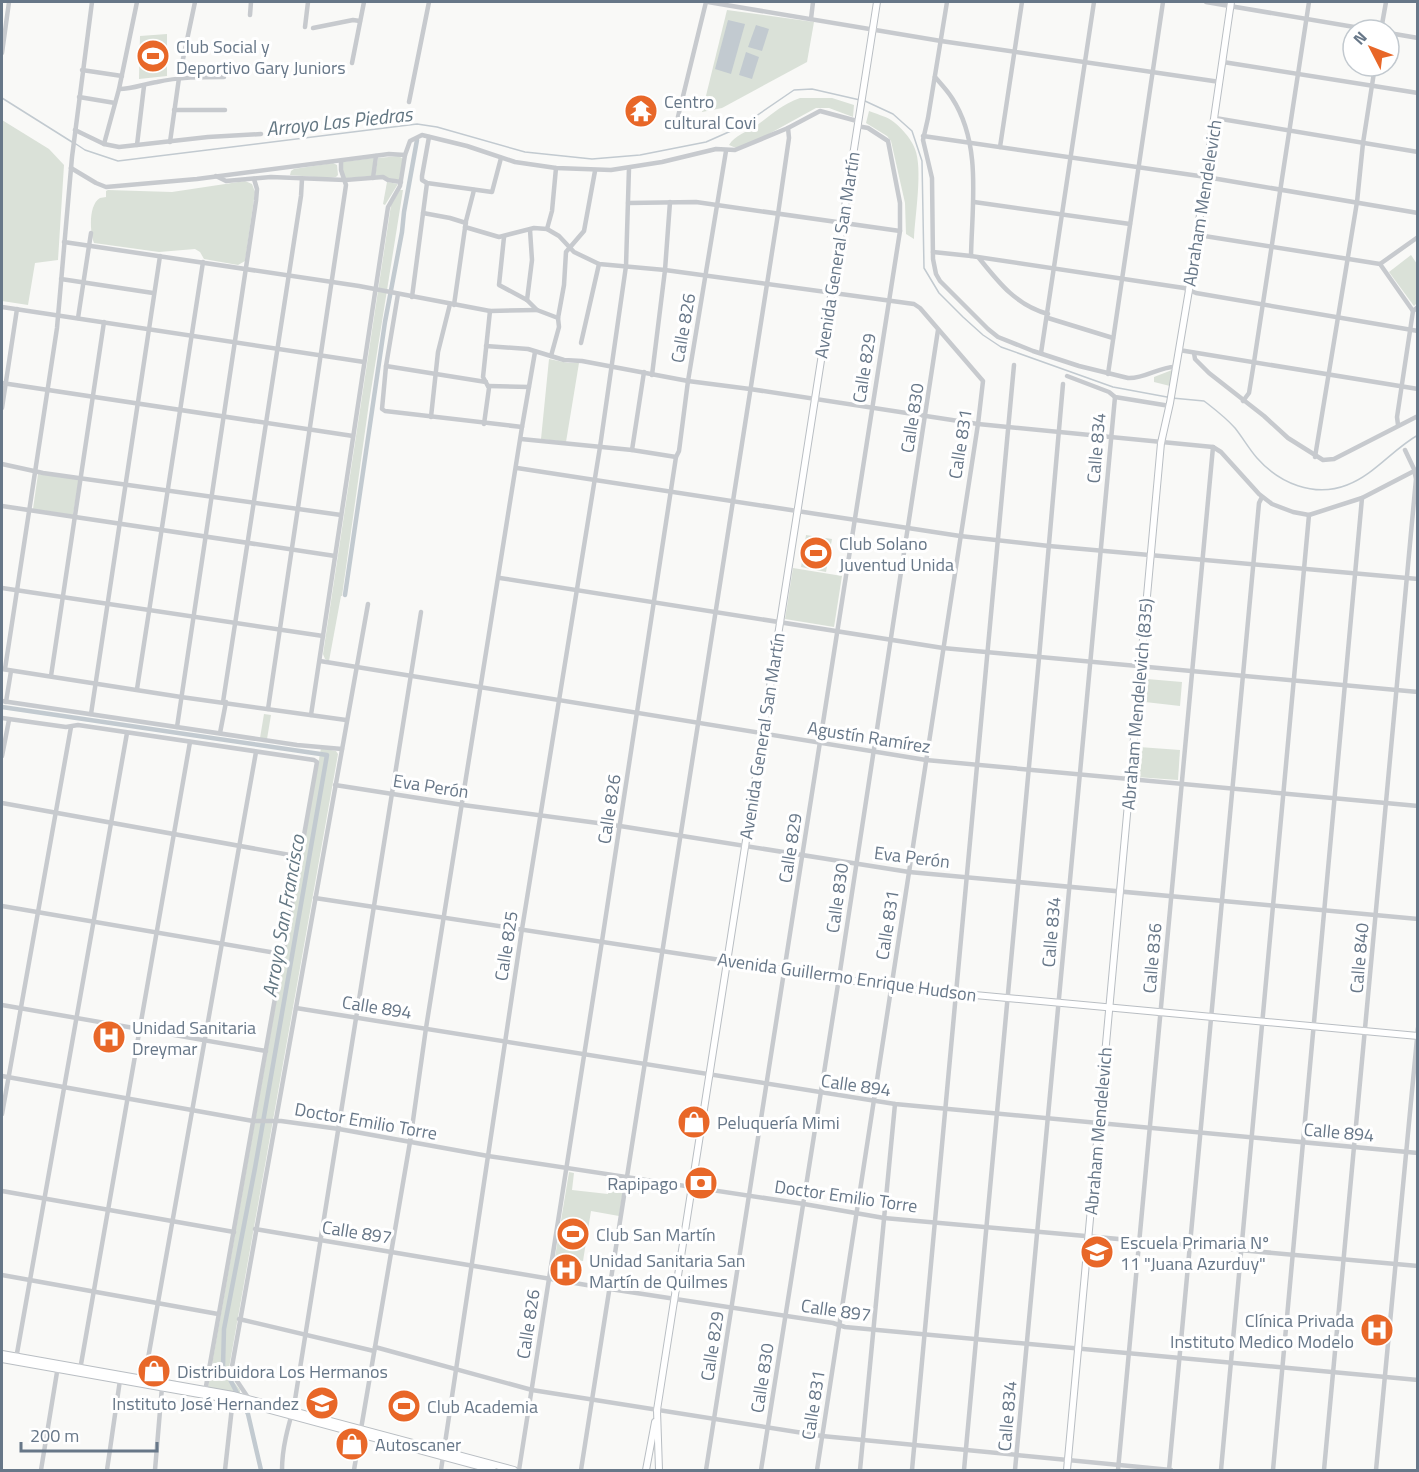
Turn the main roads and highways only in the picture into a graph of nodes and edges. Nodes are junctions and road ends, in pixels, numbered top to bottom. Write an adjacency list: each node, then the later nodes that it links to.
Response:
1 (877, 2): 4 (main road, Avenida General San Martín)
2 (1231, 4): 3 (main road, Abraham Mendelevich)
3 (1170, 404): 5 (main road, Abraham Mendelevich (835))
4 (727, 961): 5 (main road, Avenida Guillermo Enrique Hudson); 13 (main road, Avenida General San Martín)
5 (1110, 1007): 6 (main road, Avenida Guillermo Enrique Hudson); 19 (main road, Abraham Mendelevich)
6 (1417, 1036)
7 (2, 1354): 9 (main road)
8 (2, 1359): 9 (main road)
9 (16, 1359): 10 (main road)
10 (80, 1370): 11 (main road); 11 (main road)
11 (144, 1381): 12 (main road); 12 (main road)
12 (205, 1392): 14 (main road)
13 (657, 1410): 17 (main road); 18 (main road, Avenida General San Martín)
14 (444, 1454): 15 (main road); 16 (main road)
15 (493, 1470)
16 (514, 1470)
17 (646, 1470)
18 (659, 1470)
19 (1067, 1470)

